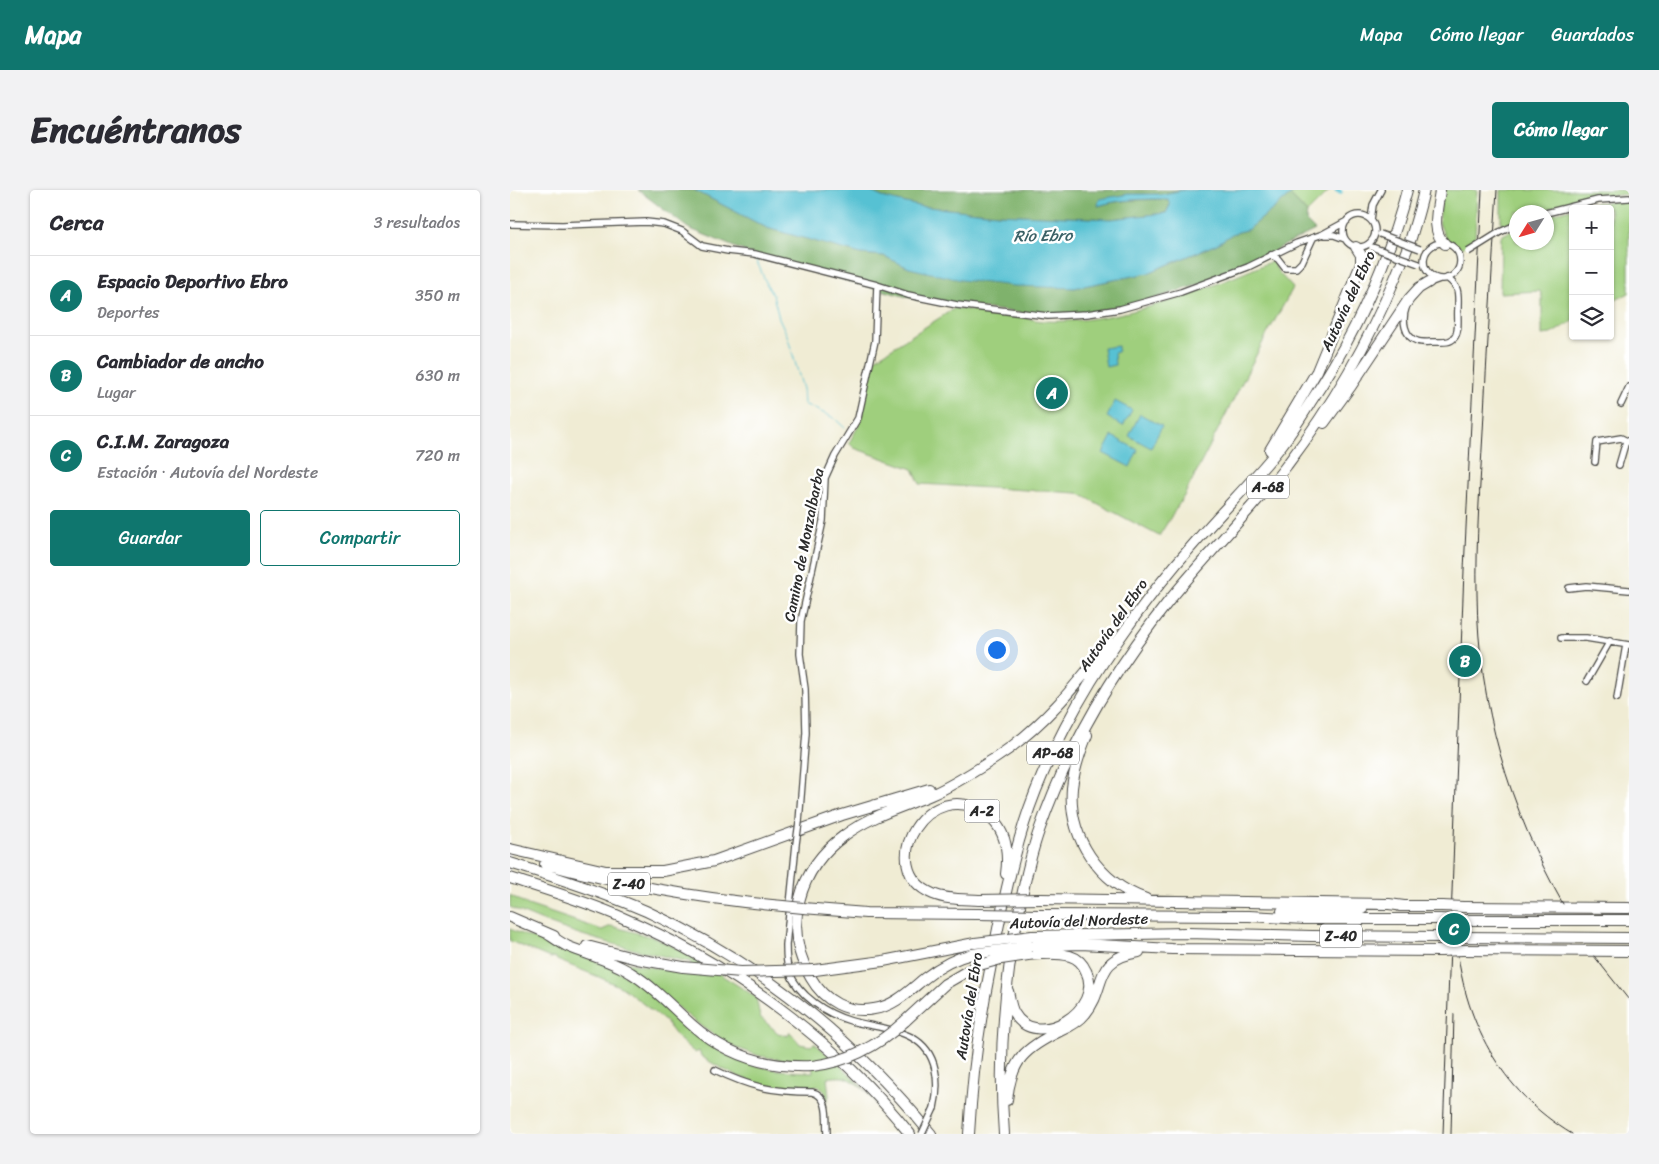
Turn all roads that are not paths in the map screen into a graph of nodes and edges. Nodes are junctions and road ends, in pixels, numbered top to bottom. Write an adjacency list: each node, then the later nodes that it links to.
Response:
1 (1381, 190): 6 (street)
2 (1407, 190): 36 (highway, Autovía del Ebro / A-68)
3 (1424, 190): 35 (highway, Autovía del Ebro / A-68)
4 (1440, 190): 17 (highway)
5 (1629, 198): 7 (street)
6 (1373, 205): 8 (street); 9 (street)
7 (1554, 210)
8 (1358, 215): 9 (street); 10 (street)
9 (1371, 220): 13 (street)
10 (1347, 221): 14 (street); 16 (street)
11 (510, 224): 29 (street)
12 (1509, 228): 22 (street, bridge)
13 (1378, 232): 18 (street); 19 (street, bridge)
14 (1323, 234): 15 (street); 16 (street)
15 (1313, 238): 20 (street); 24 (street)
16 (1345, 239): 18 (street)
17 (1445, 244): 19 (street); 21 (street)
18 (1364, 247): 26 (street, bridge); 36 (highway)
19 (1429, 248): 26 (street)
20 (1284, 249): 23 (street); 24 (street)
21 (1455, 249): 22 (street); 25 (street)
22 (1468, 252): 25 (street)
23 (1271, 256): 24 (street); 29 (street)
24 (1281, 262)
25 (1459, 263): 27 (street)
26 (1426, 269): 27 (street)
27 (1443, 279): 28 (street); 28 (street)
28 (1429, 282): 35 (highway)
29 (877, 285): 70 (street, Camino de Monzalbarba, bridge)
30 (1629, 387): 31 (street)
31 (1621, 404)
32 (1628, 442): 33 (street); 34 (street)
33 (1595, 462)
34 (1619, 465)
35 (1286, 467): 43 (highway, Autovía del Ebro / A-68)
36 (1212, 524): 37 (highway, Autovía del Ebro / A-68)
37 (1187, 552): 46 (highway); 65 (highway, Autovía del Ebro / AP-68)
38 (1569, 588): 39 (street)
39 (1629, 590)
40 (1562, 638): 41 (street)
41 (1610, 641): 42 (street); 44 (street)
42 (1628, 645): 45 (street)
43 (1120, 669): 51 (highway); 64 (highway, Autovía del Ebro / AP-68)
44 (1587, 681)
45 (1617, 698)
46 (976, 770): 47 (highway); 60 (highway, bridge)
47 (510, 849)
48 (510, 855): 54 (highway, Autovía del Nordeste / Z-40, bridge)
49 (510, 862): 71 (highway)
50 (510, 878): 69 (highway)
51 (1156, 901): 52 (highway); 65 (highway, A-2, bridge)
52 (1404, 906): 53 (highway, bridge); 54 (highway)
53 (1629, 908)
54 (1249, 916): 56 (highway, Autovía del Nordeste / Z-40, bridge)
55 (510, 917): 57 (highway, Autovía del Nordeste / Z-40)
56 (1629, 920)
57 (548, 934): 60 (highway, Autovía del Nordeste / Z-40, bridge); 60 (highway, bridge)
58 (1241, 935): 59 (highway, Autovía del Nordeste / Z-40, bridge); 60 (highway, Autovía del Nordeste / Z-40); 62 (highway)
59 (1629, 938)
60 (1030, 945): 61 (highway); 64 (highway)
61 (1172, 949): 62 (highway); 67 (highway)
62 (1326, 949): 63 (highway, bridge)
63 (1629, 951)
64 (1006, 983): 67 (highway, Autovía del Ebro / AP-68)
65 (987, 986): 72 (highway, Autovía del Ebro / AP-68)
66 (715, 1070): 68 (street)
67 (1003, 1118): 73 (highway, Autovía del Ebro / AP-68)
68 (827, 1134)
69 (910, 1134)
70 (922, 1134)
71 (931, 1134)
72 (969, 1134)
73 (1004, 1134)

